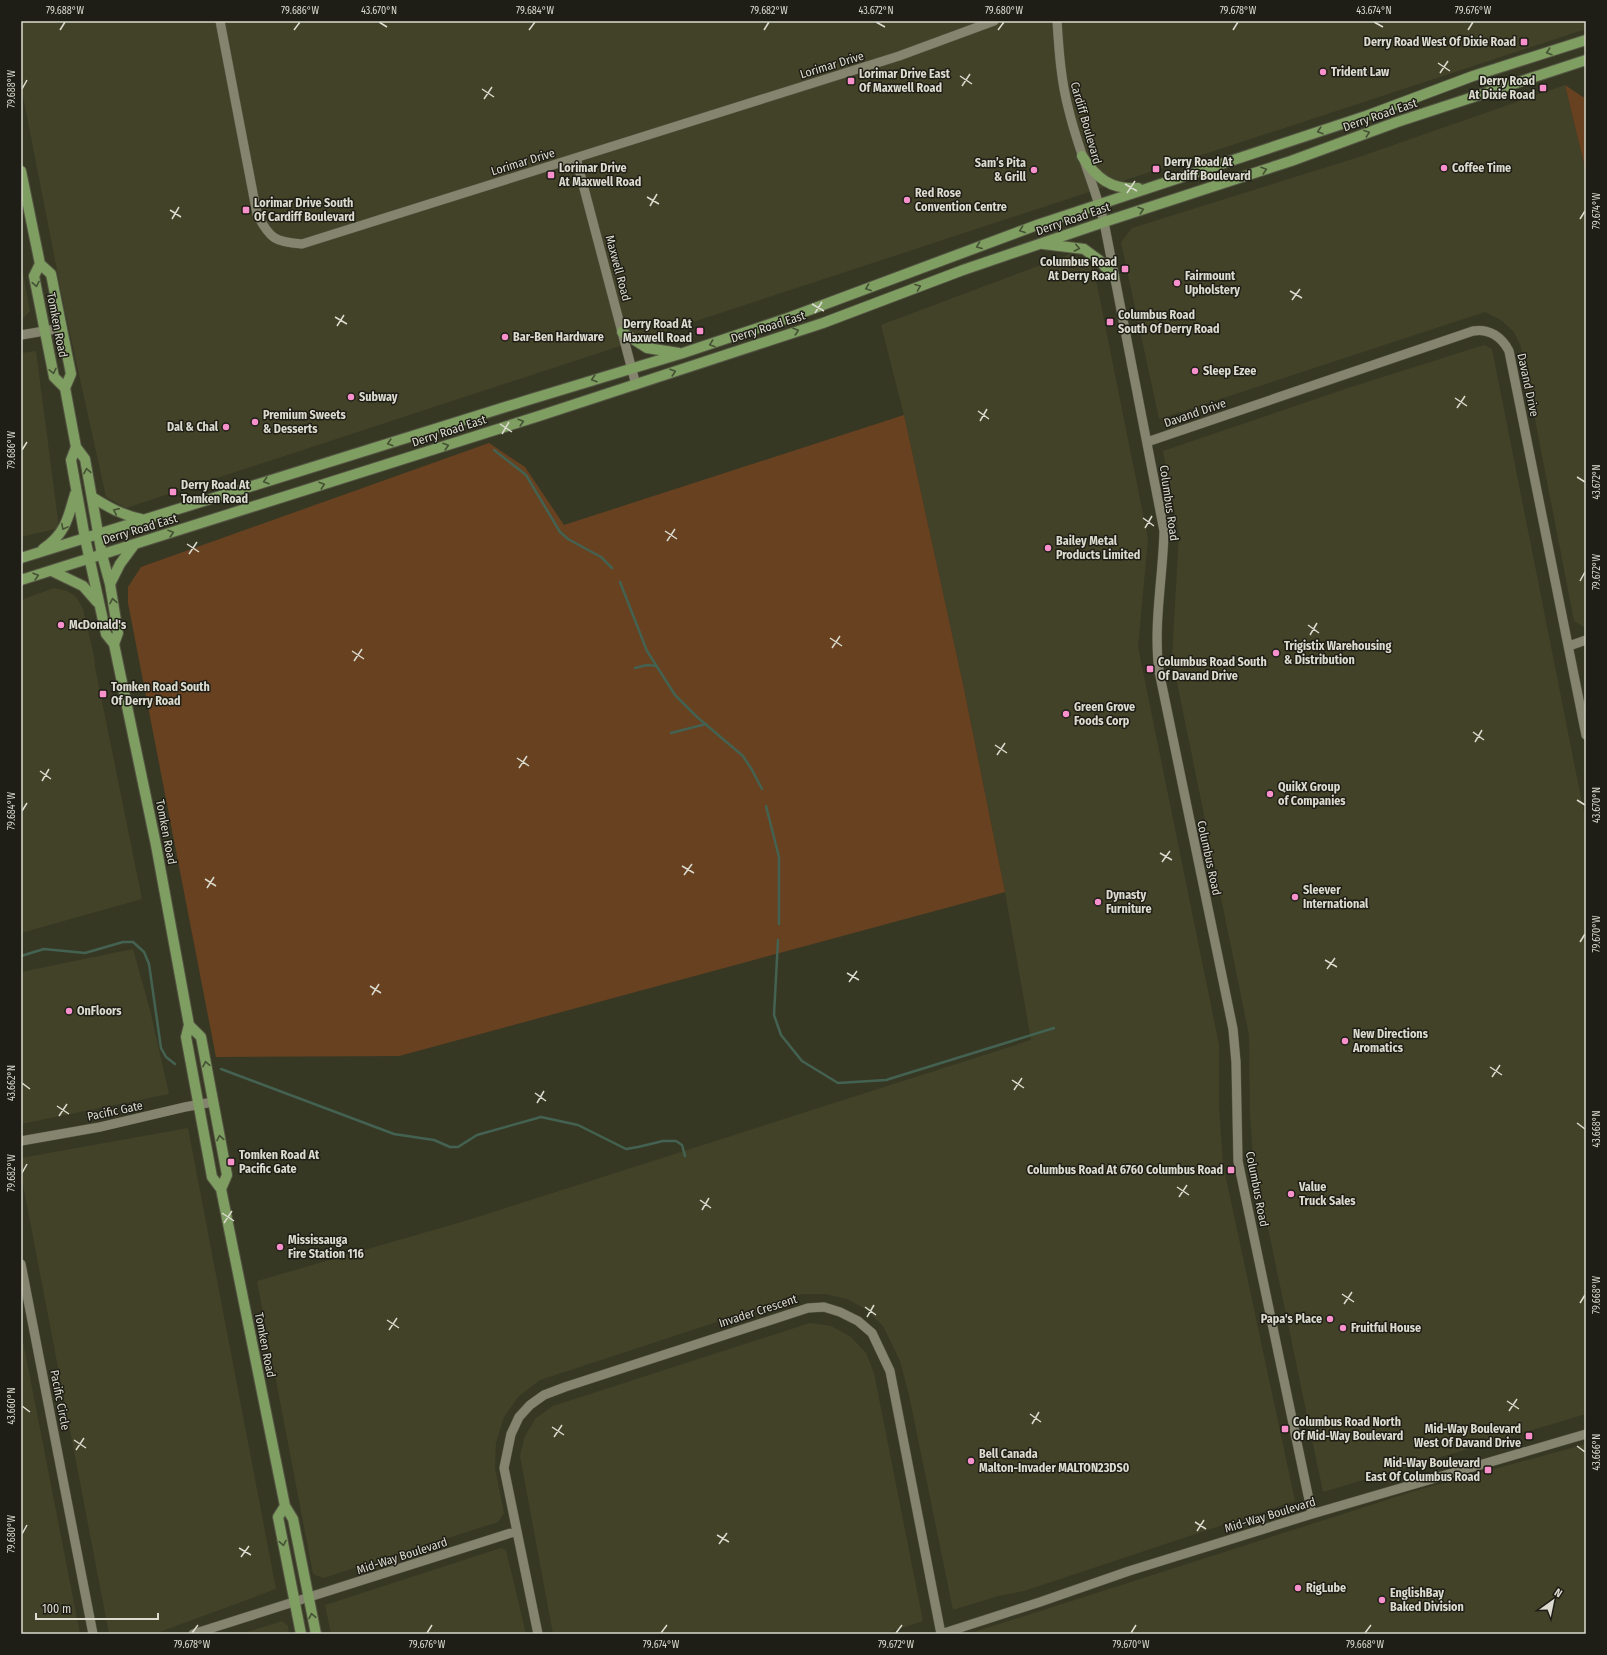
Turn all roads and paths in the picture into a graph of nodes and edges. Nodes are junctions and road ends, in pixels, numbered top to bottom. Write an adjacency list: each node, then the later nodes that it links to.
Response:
1 (220, 21): 7 (street, Lorimar Drive)
2 (994, 21): 7 (street, Lorimar Drive)
3 (1057, 21): 6 (street, Cardiff Boulevard)
4 (1586, 40): 9 (main road, Derry Road East, one-way to 9)
5 (1586, 60): 11 (main road, Derry Road East, one-way to 5)
6 (1082, 156): 9 (main road); 10 (street, Cardiff Boulevard)
7 (576, 158): 17 (street, Maxwell Road)
8 (21, 171): 13 (main road, Tomken Road)
9 (1150, 187): 10 (main road, Derry Road East)
10 (1099, 205): 11 (street, Columbus Road); 19 (main road, Derry Road East, one-way to 19)
11 (1104, 222): 12 (main road, Derry Road East); 14 (street, Columbus Road)
12 (1038, 244): 14 (main road, one-way to 14); 21 (main road, Derry Road East, one-way to 12)
13 (40, 264): 15 (main road, Tomken Road); 16 (main road, Tomken Road, one-way to 16)
14 (1114, 277): 23 (street, Columbus Road)
15 (62, 328): 16 (street); 22 (main road, Tomken Road)
16 (46, 331): 18 (street); 22 (main road, Tomken Road, one-way to 22)
17 (622, 332): 19 (main road); 20 (street, Maxwell Road)
18 (21, 335)
19 (683, 354): 20 (main road, Derry Road East)
20 (631, 368): 21 (street, Maxwell Road); 27 (main road, Derry Road East, one-way to 27)
21 (636, 385): 30 (main road, Derry Road East, one-way to 21)
22 (65, 388): 24 (main road, Tomken Road)
23 (1147, 442): 41 (street, Davand Drive); 51 (street, Columbus Road)
24 (76, 447): 25 (main road, Tomken Road); 26 (main road, Tomken Road, one-way to 24)
25 (76, 490): 29 (main road, Tomken Road); 31 (main road, one-way to 31)
26 (92, 497): 27 (main road, one-way to 26); 28 (main road, Tomken Road)
27 (142, 519): 28 (main road, Derry Road East)
28 (98, 534): 29 (main road, Derry Road East); 32 (main road, Tomken Road)
29 (85, 538): 31 (main road, Derry Road East); 34 (main road, Tomken Road)
30 (134, 545): 32 (main road, Derry Road East); 37 (main road)
31 (34, 555): 33 (main road, Derry Road East)
32 (102, 555): 34 (main road, Derry Road East); 37 (main road, Tomken Road)
33 (21, 558)
34 (89, 559): 35 (main road, Derry Road East); 38 (main road, Tomken Road)
35 (52, 571): 36 (main road, Derry Road East, one-way to 35); 38 (main road)
36 (21, 580)
37 (110, 584): 40 (main road, Tomken Road, one-way to 37)
38 (98, 604): 40 (main road, Tomken Road)
39 (1586, 640): 41 (street)
40 (114, 644): 43 (main road, Tomken Road)
41 (1569, 646): 42 (street, Davand Drive)
42 (1586, 735)
43 (189, 1025): 44 (main road, Tomken Road, one-way to 43); 45 (main road, Tomken Road)
44 (213, 1102): 45 (street, Pacific Gate); 47 (main road, Tomken Road, one-way to 44)
45 (198, 1105): 46 (street, Pacific Gate); 47 (main road, Tomken Road)
46 (21, 1141)
47 (221, 1190): 50 (main road, Tomken Road)
48 (21, 1264): 55 (street, Pacific Circle)
49 (1586, 1434): 51 (street, Mid-Way Boulevard)
50 (285, 1506): 53 (main road, Tomken Road); 54 (main road, Tomken Road, one-way to 54)
51 (1312, 1514): 60 (street, Mid-Way Boulevard)
52 (517, 1532): 53 (street, Mid-Way Boulevard); 59 (street); 60 (street, Invader Crescent)
53 (309, 1598): 54 (street, Mid-Way Boulevard); 58 (main road, Tomken Road, one-way to 53)
54 (295, 1602): 56 (street, Mid-Way Boulevard); 57 (main road, Tomken Road)
55 (93, 1634)
56 (193, 1634)
57 (301, 1634)
58 (316, 1634)
59 (538, 1634)
60 (941, 1634)

